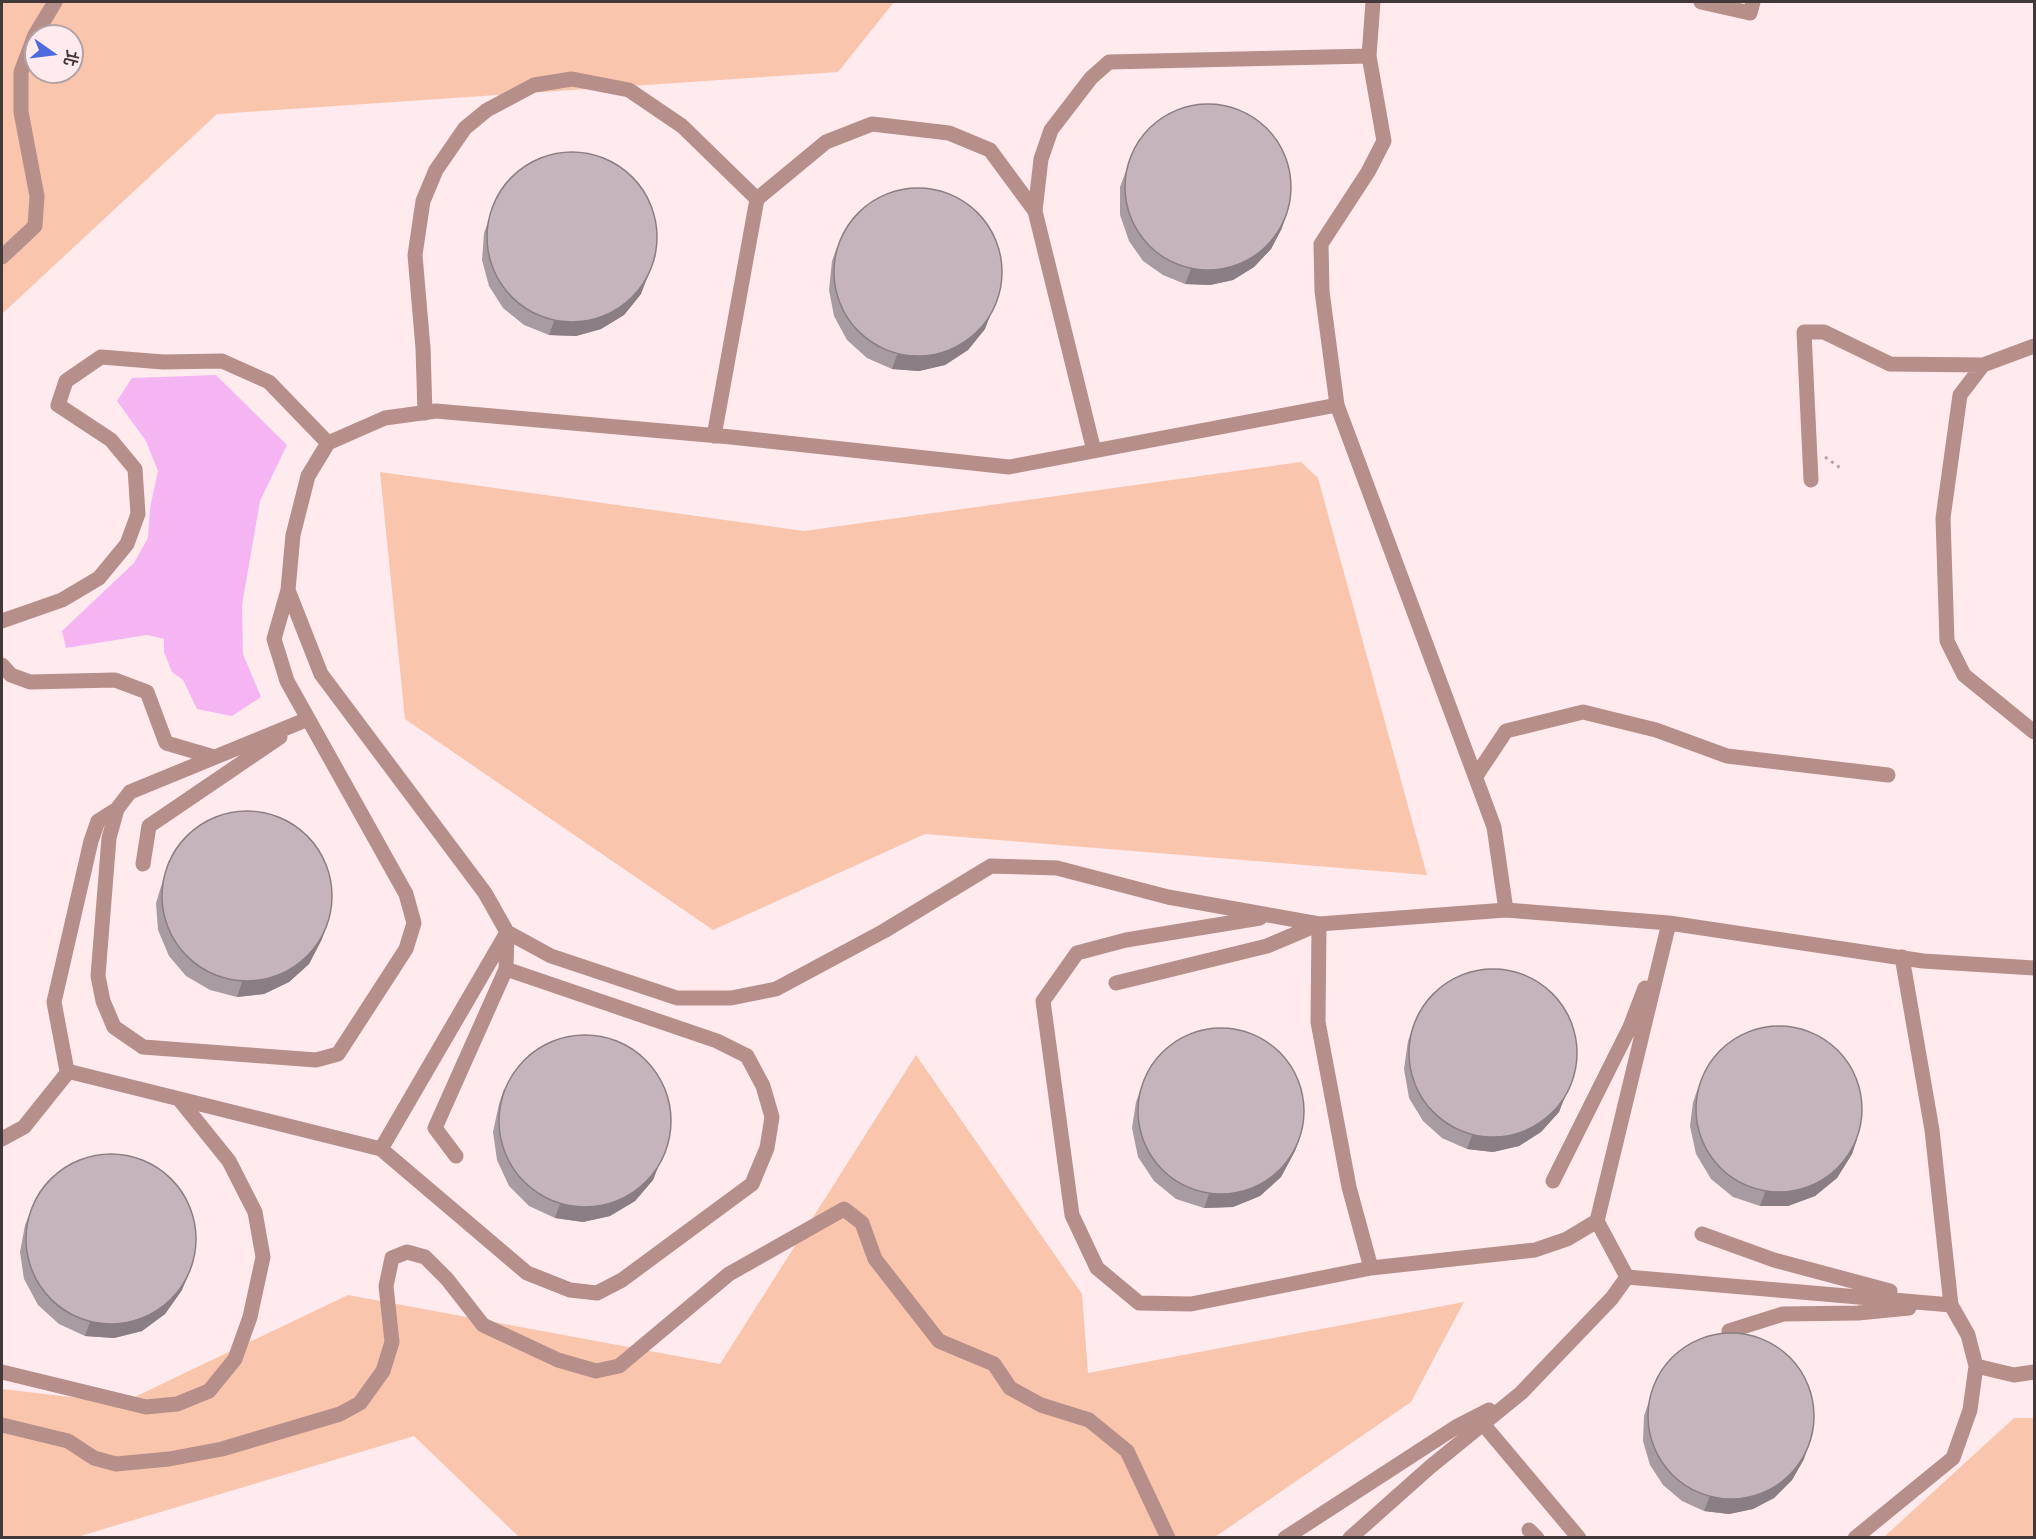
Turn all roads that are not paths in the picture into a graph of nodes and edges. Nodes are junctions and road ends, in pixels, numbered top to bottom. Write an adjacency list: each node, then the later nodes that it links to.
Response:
1 (55, 2): 8 (lane)
2 (1373, 2): 5 (lane)
3 (1701, 2): 4 (lane)
4 (1753, 2)
5 (1369, 56): 7 (lane); 11 (lane)
6 (757, 199): 7 (lane); 12 (lane); 13 (lane)
7 (1035, 211): 15 (lane)
8 (2, 257)
9 (2034, 346): 10 (lane)
10 (1983, 365): 16 (lane); 20 (lane)
11 (1337, 405): 15 (lane); 22 (lane)
12 (425, 413): 13 (lane); 14 (lane)
13 (714, 436): 15 (lane)
14 (328, 443): 17 (lane); 18 (lane)
15 (1094, 452)
16 (1811, 480)
17 (288, 590): 24 (lane); 30 (lane)
18 (2, 621)
19 (2, 665): 21 (lane)
20 (2034, 732)
21 (214, 757): 24 (lane); 25 (lane)
22 (1476, 776): 23 (lane); 26 (lane)
23 (1888, 776)
24 (117, 808): 35 (lane)
25 (143, 864)
26 (1506, 910): 28 (lane); 29 (lane)
27 (1275, 916): 29 (lane); 30 (lane); 45 (lane)
28 (1669, 923): 31 (lane); 42 (lane); 43 (lane)
29 (1319, 924): 34 (lane); 45 (lane)
30 (507, 932): 33 (lane); 39 (lane)
31 (1902, 957): 32 (lane); 47 (lane)
32 (2034, 968)
33 (506, 969): 39 (lane); 41 (lane)
34 (1116, 983)
35 (68, 1072): 36 (lane); 37 (lane)
36 (179, 1099): 39 (lane); 50 (lane)
37 (24, 1127): 38 (lane); 40 (lane)
38 (2, 1139)
39 (381, 1149)
40 (2, 1151)
41 (456, 1156)
42 (1553, 1181)
43 (1597, 1221): 45 (lane); 46 (lane)
44 (1702, 1234): 47 (lane)
45 (1371, 1268)
46 (1627, 1277): 47 (lane); 52 (lane)
47 (1951, 1305): 48 (lane); 49 (lane)
48 (1729, 1331)
49 (1977, 1366): 51 (lane); 59 (lane)
50 (2, 1372)
51 (2034, 1372)
52 (1521, 1393): 53 (lane); 56 (lane)
53 (1483, 1424): 57 (lane); 58 (lane)
54 (2, 1425): 55 (lane)
55 (1168, 1538)
56 (1285, 1538)
57 (1350, 1538)
58 (1579, 1538)
59 (1855, 1538)

